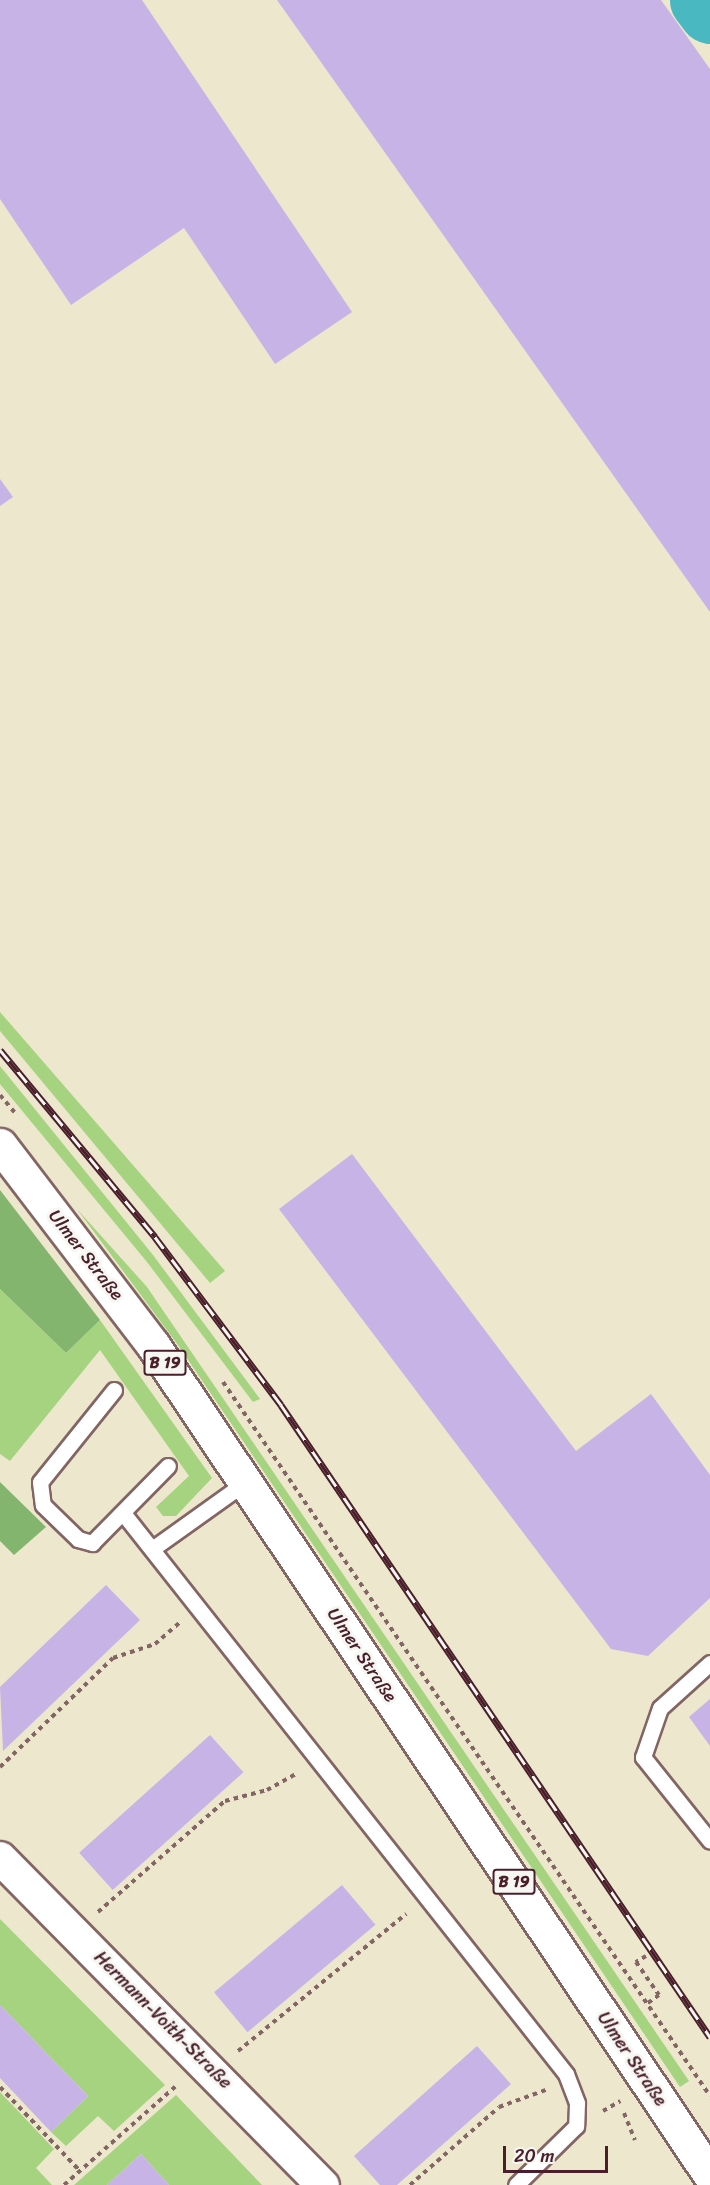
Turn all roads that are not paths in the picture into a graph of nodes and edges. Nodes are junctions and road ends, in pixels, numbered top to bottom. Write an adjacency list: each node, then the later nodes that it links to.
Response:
1 (0, 1144): 4 (main road, Ulmer Straße / B 19)
2 (114, 1390): 5 (lane)
3 (168, 1466): 5 (lane)
4 (246, 1482): 6 (lane); 10 (main road, Ulmer Straße / B 19)
5 (123, 1513): 6 (lane)
6 (152, 1549): 12 (lane)
7 (710, 1663): 8 (lane)
8 (710, 1841)
9 (0, 1858): 11 (street, Hermann-Voith-Straße)
10 (710, 2175)
11 (323, 2185)
12 (516, 2185)

